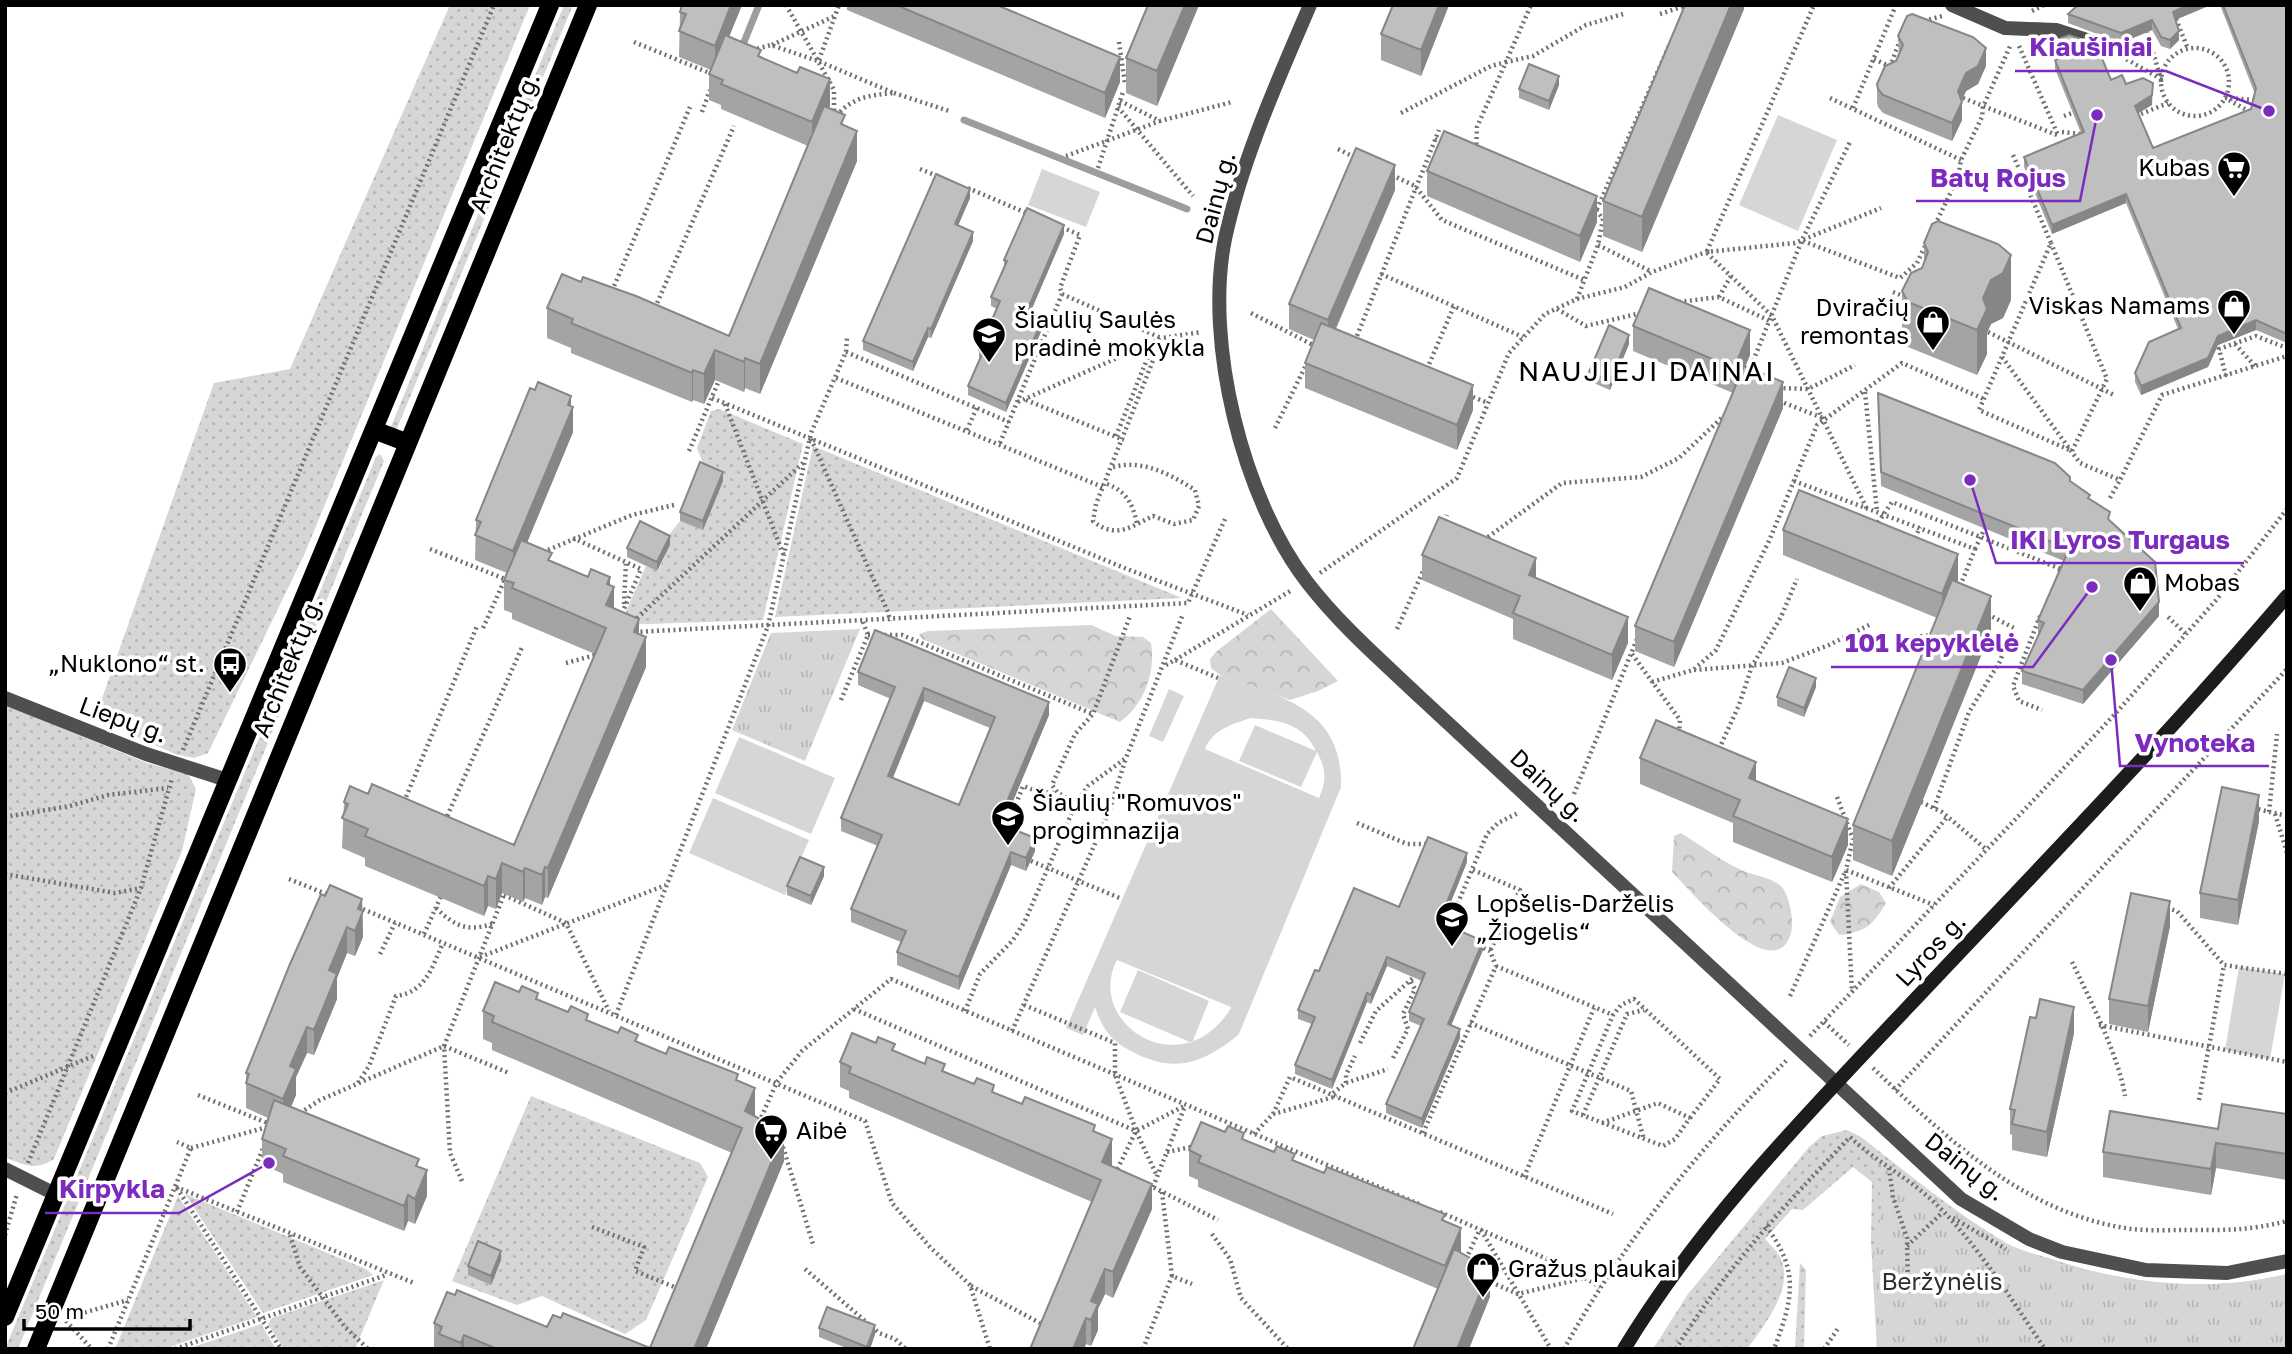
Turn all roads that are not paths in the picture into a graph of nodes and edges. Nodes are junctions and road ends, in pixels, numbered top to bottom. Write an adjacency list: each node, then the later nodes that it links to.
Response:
1 (550, 5): 6 (main road, Architektų g.)
2 (588, 5): 7 (main road, Architektų g.)
3 (1310, 5): 11 (street, Dainų g.)
4 (1957, 8): 5 (street)
5 (2099, 44)
6 (374, 430): 7 (main road); 10 (main road, Architektų g.)
7 (408, 443): 16 (main road, Architektų g.)
8 (2287, 596): 11 (street, Lyros g.)
9 (5, 698): 10 (street, Liepų g.)
10 (227, 780): 13 (main road, Architektų g.)
11 (1835, 1084): 14 (street, Dainų g.); 17 (street, Lyros g.)
12 (5, 1169): 13 (street)
13 (55, 1194): 15 (main road, Architektų g.)
14 (2287, 1261)
15 (5, 1317)
16 (36, 1349)
17 (1625, 1349)

